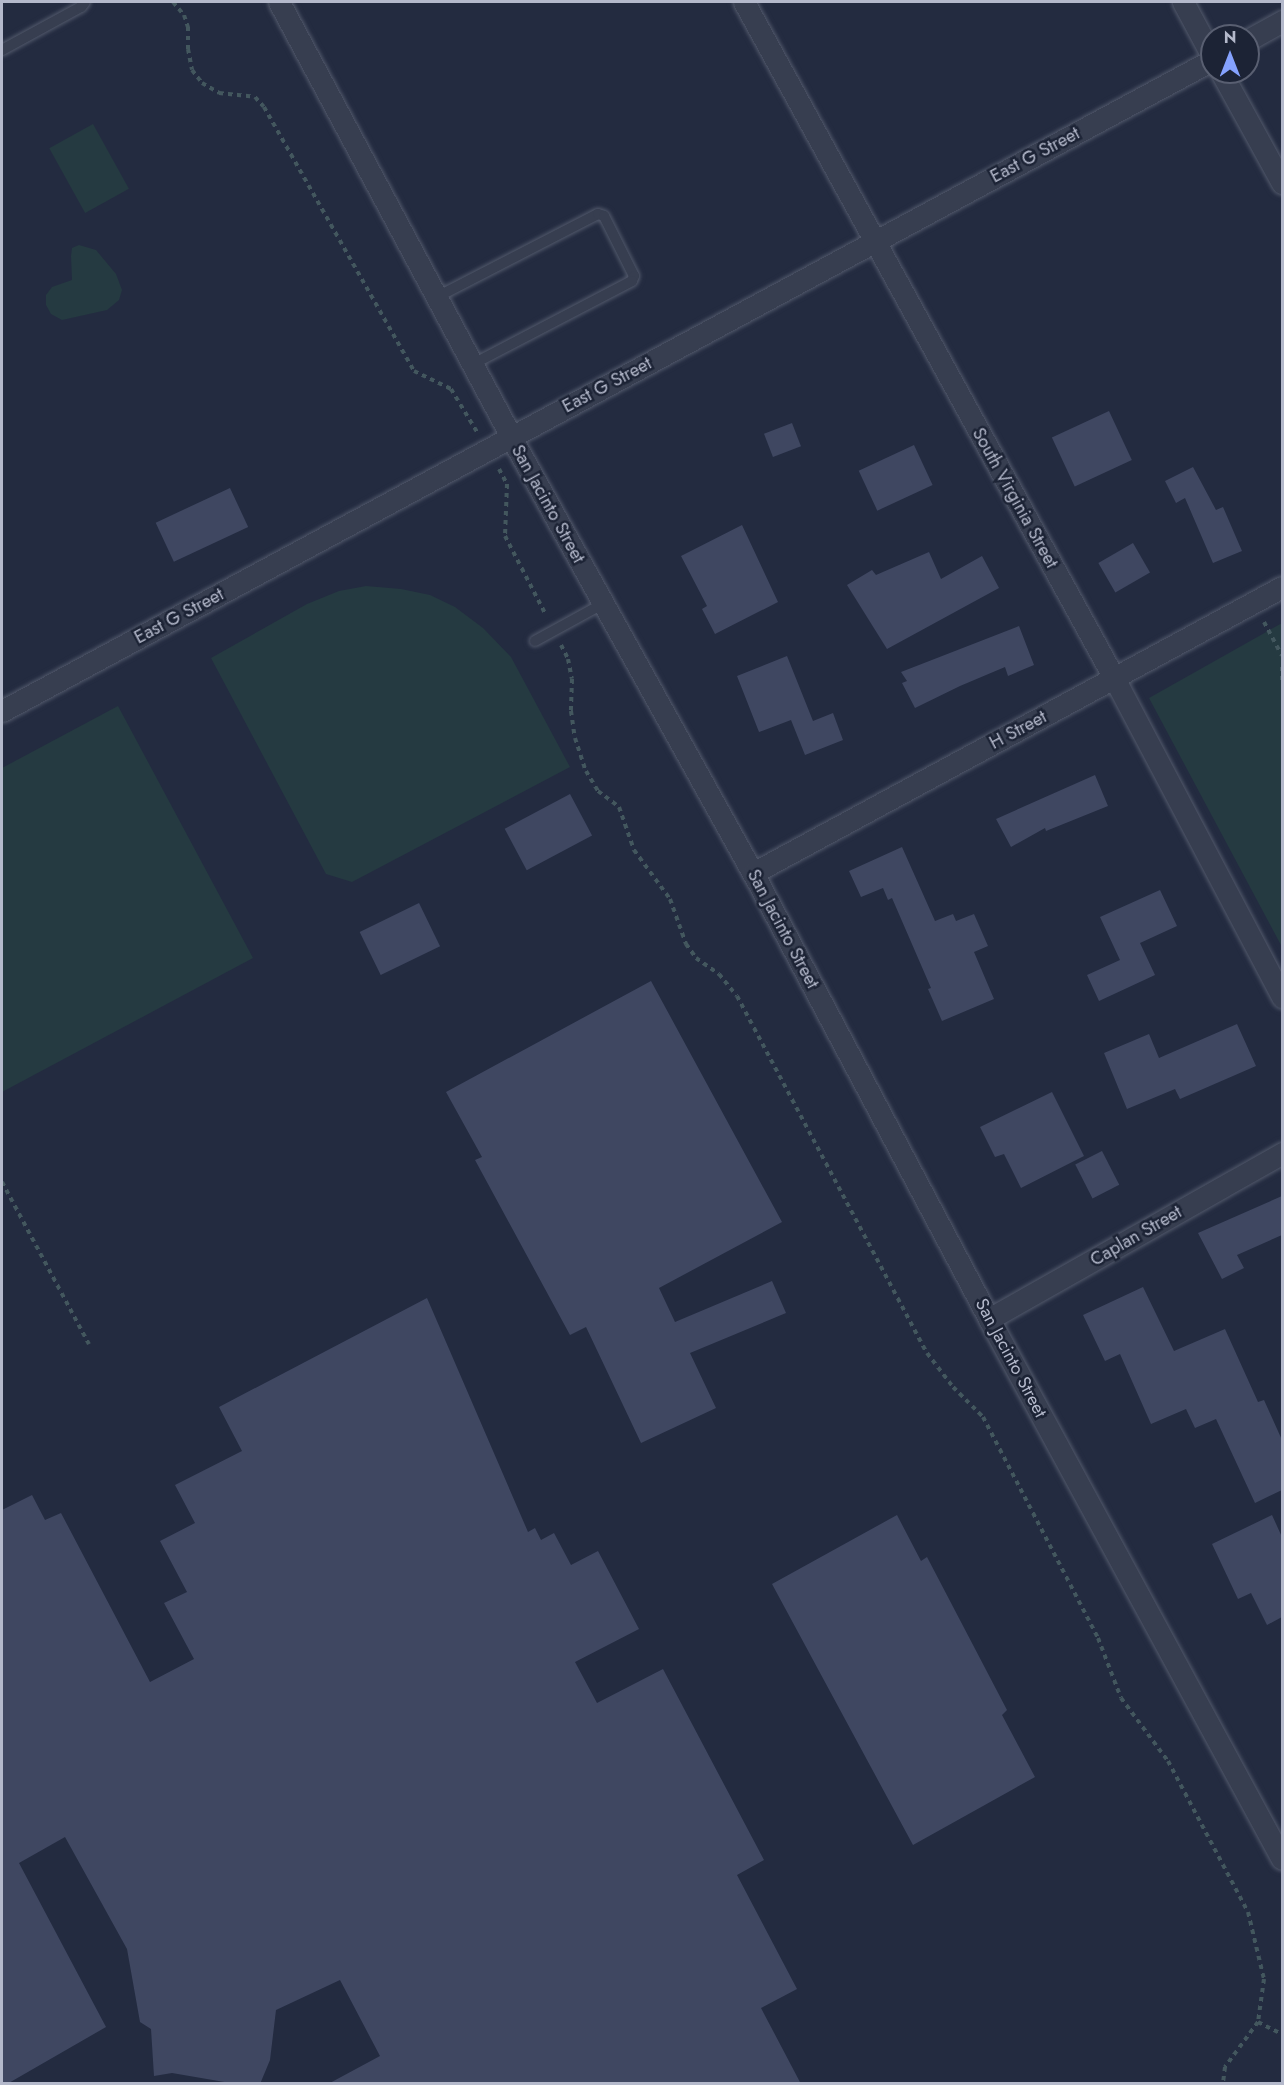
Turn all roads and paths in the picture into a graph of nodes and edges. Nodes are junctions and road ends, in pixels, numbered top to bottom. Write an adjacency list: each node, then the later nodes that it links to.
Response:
1 (85, 2): 9 (lane)
2 (173, 2): 17 (path)
3 (279, 2): 14 (street, San Jacinto Street)
4 (744, 2): 13 (street, South Virginia Street)
5 (1183, 2): 8 (street)
6 (1282, 21): 7 (street)
7 (1260, 33)
8 (1200, 35)
9 (2, 50)
10 (1200, 65): 13 (street, East G Street)
11 (1228, 84): 12 (street)
12 (1282, 183)
13 (874, 242): 16 (street, East G Street); 25 (street, South Virginia Street)
14 (437, 297): 15 (street, San Jacinto Street); 15 (lane)
15 (473, 364): 16 (street, San Jacinto Street)
16 (512, 437): 17 (street, East G Street); 19 (street, San Jacinto Street)
17 (487, 450): 21 (path); 27 (street, East G Street)
18 (1282, 587): 20 (street, H Street)
19 (604, 603): 21 (lane); 28 (street, San Jacinto Street)
20 (1253, 603): 23 (path); 25 (street, H Street)
21 (554, 631): 22 (lane); 35 (path)
22 (535, 641)
23 (1282, 656)
24 (1282, 667): 26 (path)
25 (1114, 678): 28 (street, H Street); 29 (street, South Virginia Street)
26 (1282, 681)
27 (2, 711)
28 (753, 873): 32 (street, San Jacinto Street)
29 (1282, 997)
30 (1282, 1152): 32 (street, Caplan Street)
31 (2, 1182): 33 (path)
32 (989, 1319): 34 (street, San Jacinto Street)
33 (89, 1344)
34 (1282, 1859)
35 (1258, 2022): 36 (path); 37 (path)
36 (1282, 2034)
37 (1223, 2084)

